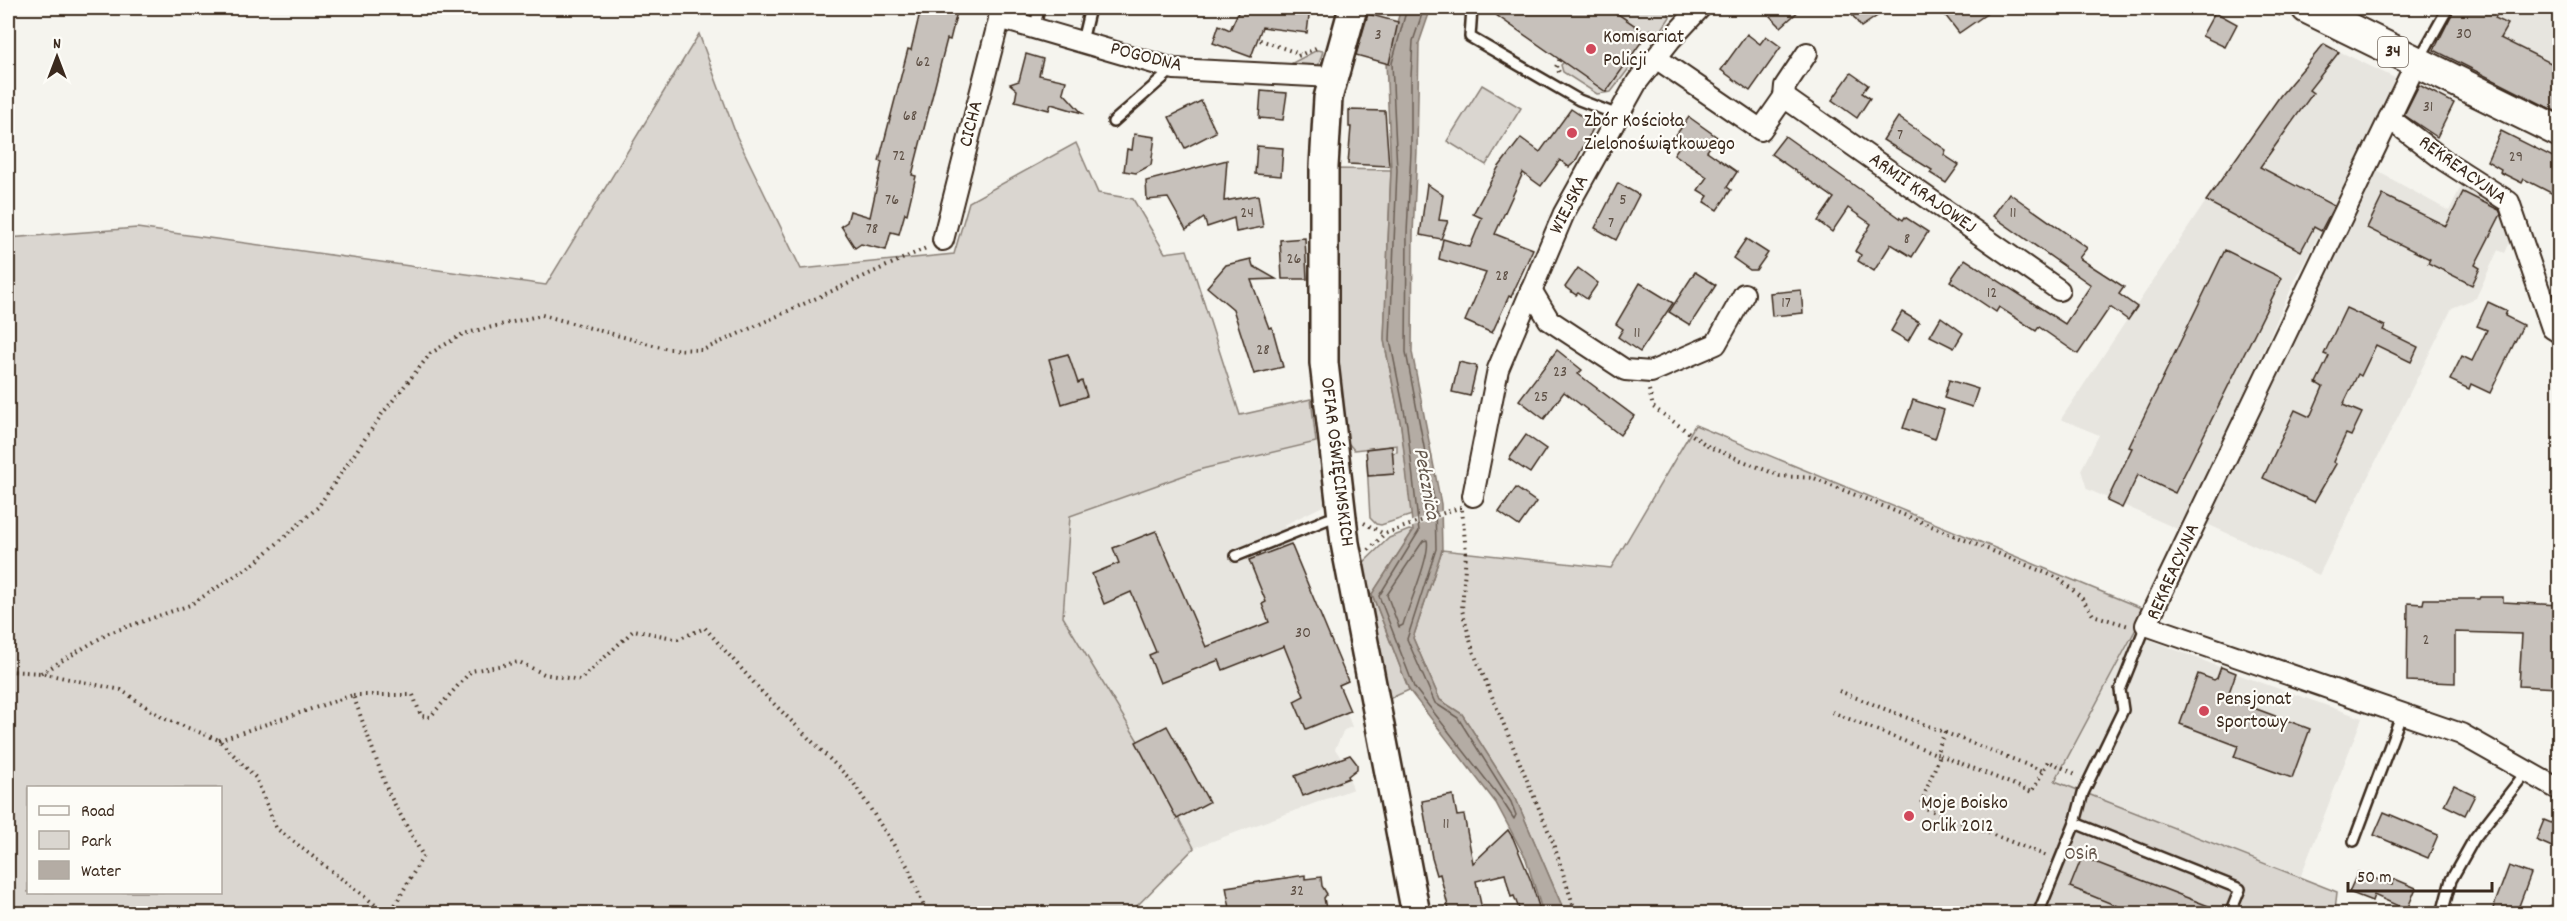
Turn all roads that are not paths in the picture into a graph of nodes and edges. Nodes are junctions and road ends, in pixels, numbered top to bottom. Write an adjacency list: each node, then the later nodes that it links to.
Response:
1 (1039, 8): 9 (lane)
2 (1353, 8): 15 (street, OFIAR OŚWIĘCIMSKICH)
3 (1472, 8): 17 (lane)
4 (2307, 8): 13 (main road, 34)
5 (2448, 8): 13 (lane)
6 (1694, 9): 12 (street, WIEJSKA)
7 (1089, 12): 10 (lane)
8 (1000, 13): 9 (street, POGODNA); 21 (street, CICHA)
9 (1035, 27): 10 (street, POGODNA)
10 (1082, 41): 14 (street, POGODNA)
11 (1807, 53): 16 (street)
12 (1656, 58): 16 (street); 17 (street, WIEJSKA)
13 (2416, 63): 18 (street, REKREACYJNA); 20 (main road, 34)
14 (1174, 69): 15 (street, POGODNA); 19 (lane)
15 (1333, 78): 27 (street, OFIAR OŚWIĘCIMSKICH)
16 (1784, 97): 23 (street, ARMII KRAJOWEJ)
17 (1618, 115): 22 (street, WIEJSKA)
18 (2389, 118): 25 (street, REKREACYJNA); 29 (street, REKREACYJNA)
19 (1113, 122)
20 (2559, 132)
21 (943, 240)
22 (1531, 290): 24 (street); 26 (street, WIEJSKA)
23 (2060, 290)
24 (1744, 294)
25 (2559, 333)
26 (1464, 504)
27 (1342, 517): 28 (lane); 35 (street, OFIAR OŚWIĘCIMSKICH)
28 (1236, 556)
29 (2146, 625): 30 (street, REKREACYJNA); 33 (lane)
30 (2402, 713): 31 (street, REKREACYJNA); 34 (lane)
31 (2526, 772): 32 (street, REKREACYJNA); 38 (lane)
32 (2559, 790)
33 (2076, 823): 36 (lane); 37 (lane)
34 (2354, 842)
35 (1416, 914)
36 (2038, 914)
37 (2230, 914)
38 (2442, 914)

